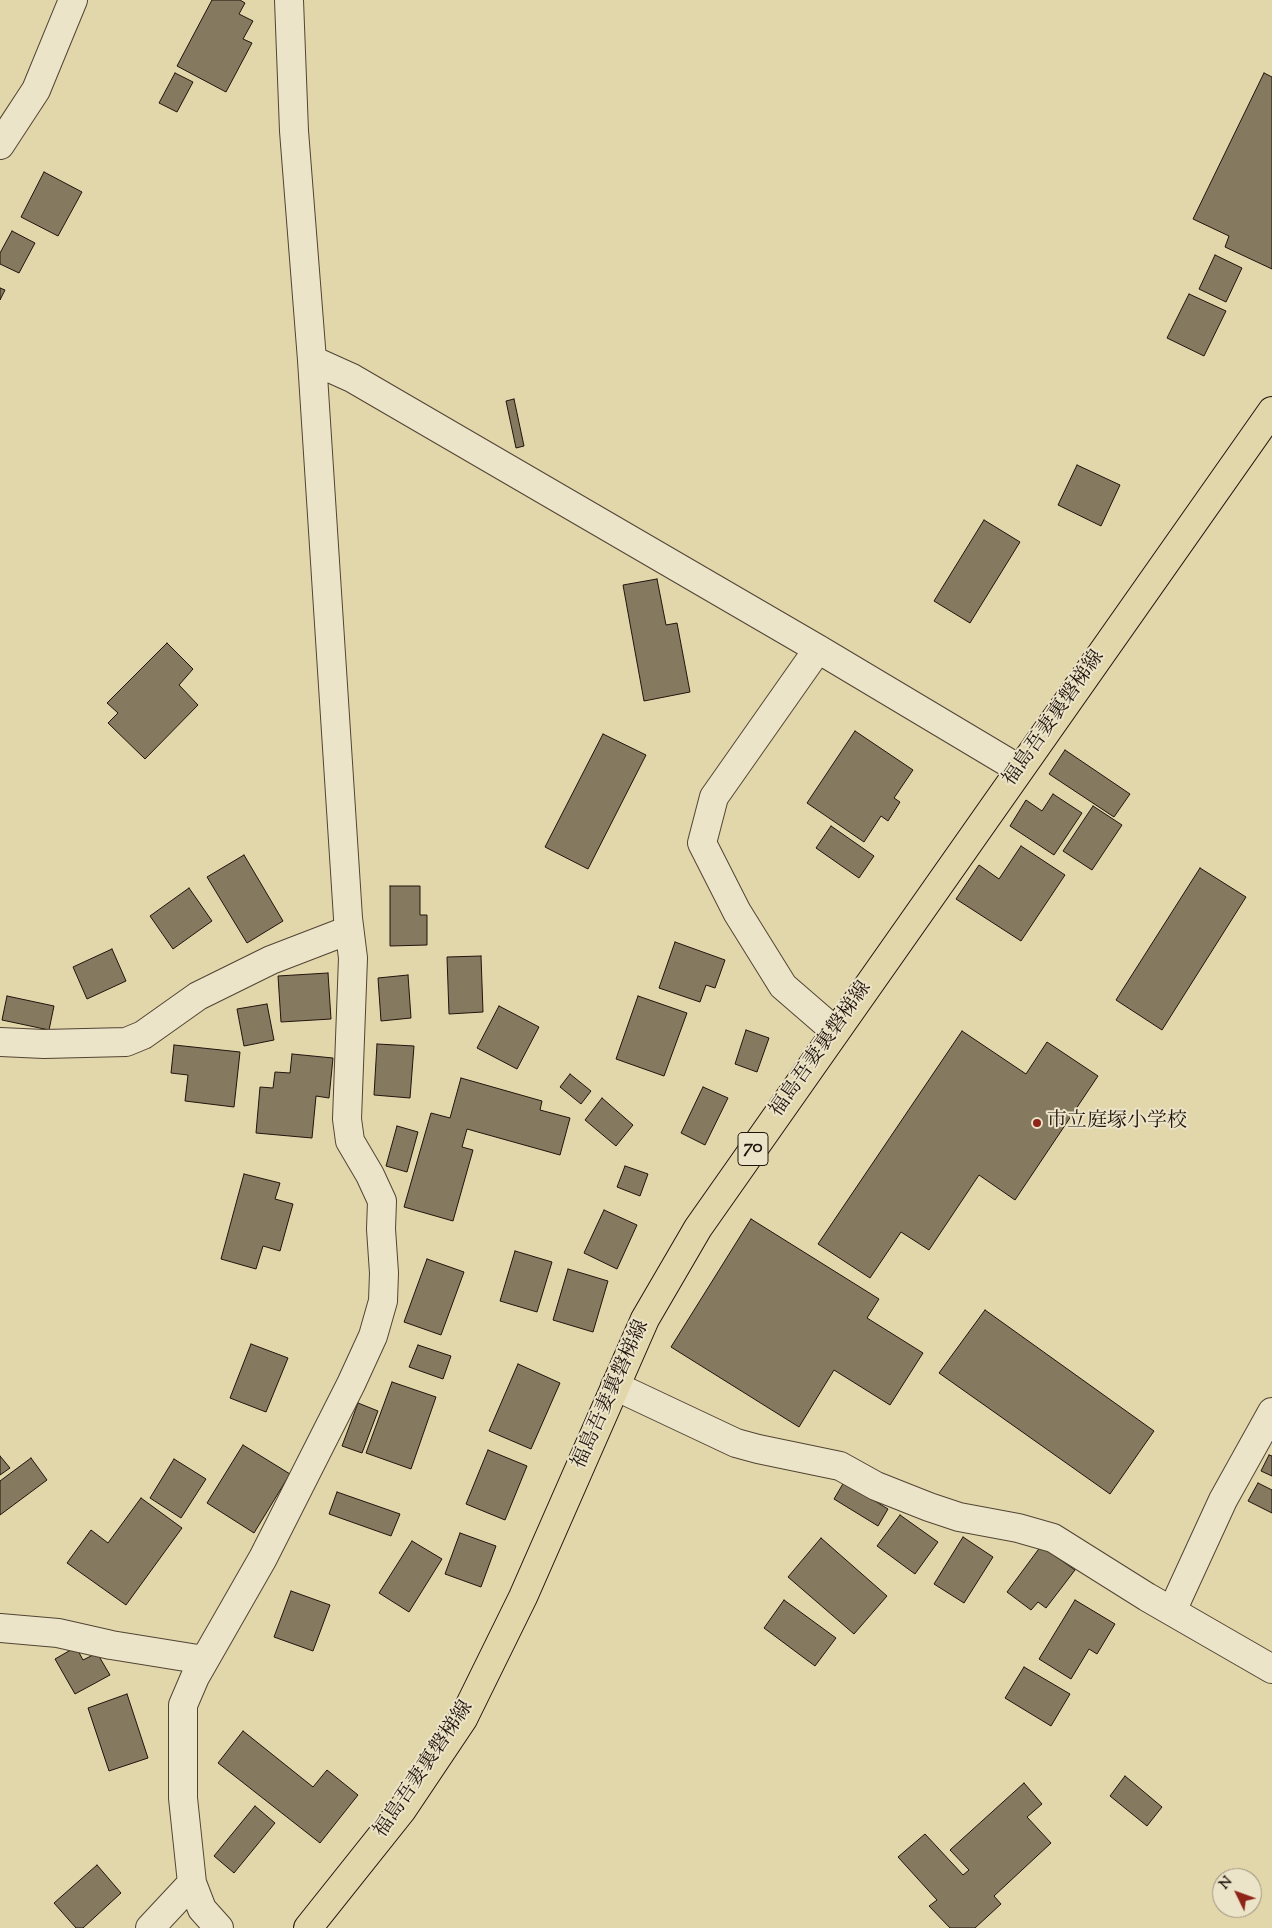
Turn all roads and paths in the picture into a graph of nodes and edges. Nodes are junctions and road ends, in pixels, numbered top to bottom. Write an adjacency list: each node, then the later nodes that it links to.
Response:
1 (73, 0): 3 (street)
2 (289, 0): 4 (street)
3 (0, 145)
4 (312, 360): 6 (street); 8 (street)
5 (1272, 410): 7 (main road, 福島吾妻裏磐梯線 / 70)
6 (818, 649): 7 (street); 9 (street)
7 (1019, 769): 9 (main road, 福島吾妻裏磐梯線 / 70)
8 (349, 930): 10 (street); 15 (street)
9 (835, 1031): 11 (main road, 福島吾妻裏磐梯線 / 70)
10 (0, 1042)
11 (615, 1386): 13 (street); 20 (main road, 福島吾妻裏磐梯線 / 70)
12 (1272, 1412): 13 (street)
13 (1172, 1611): 16 (street)
14 (0, 1628): 15 (street)
15 (204, 1660): 17 (street)
16 (1272, 1669)
17 (192, 1883): 18 (street); 19 (street)
18 (150, 1928)
19 (218, 1928)
20 (308, 1928)

